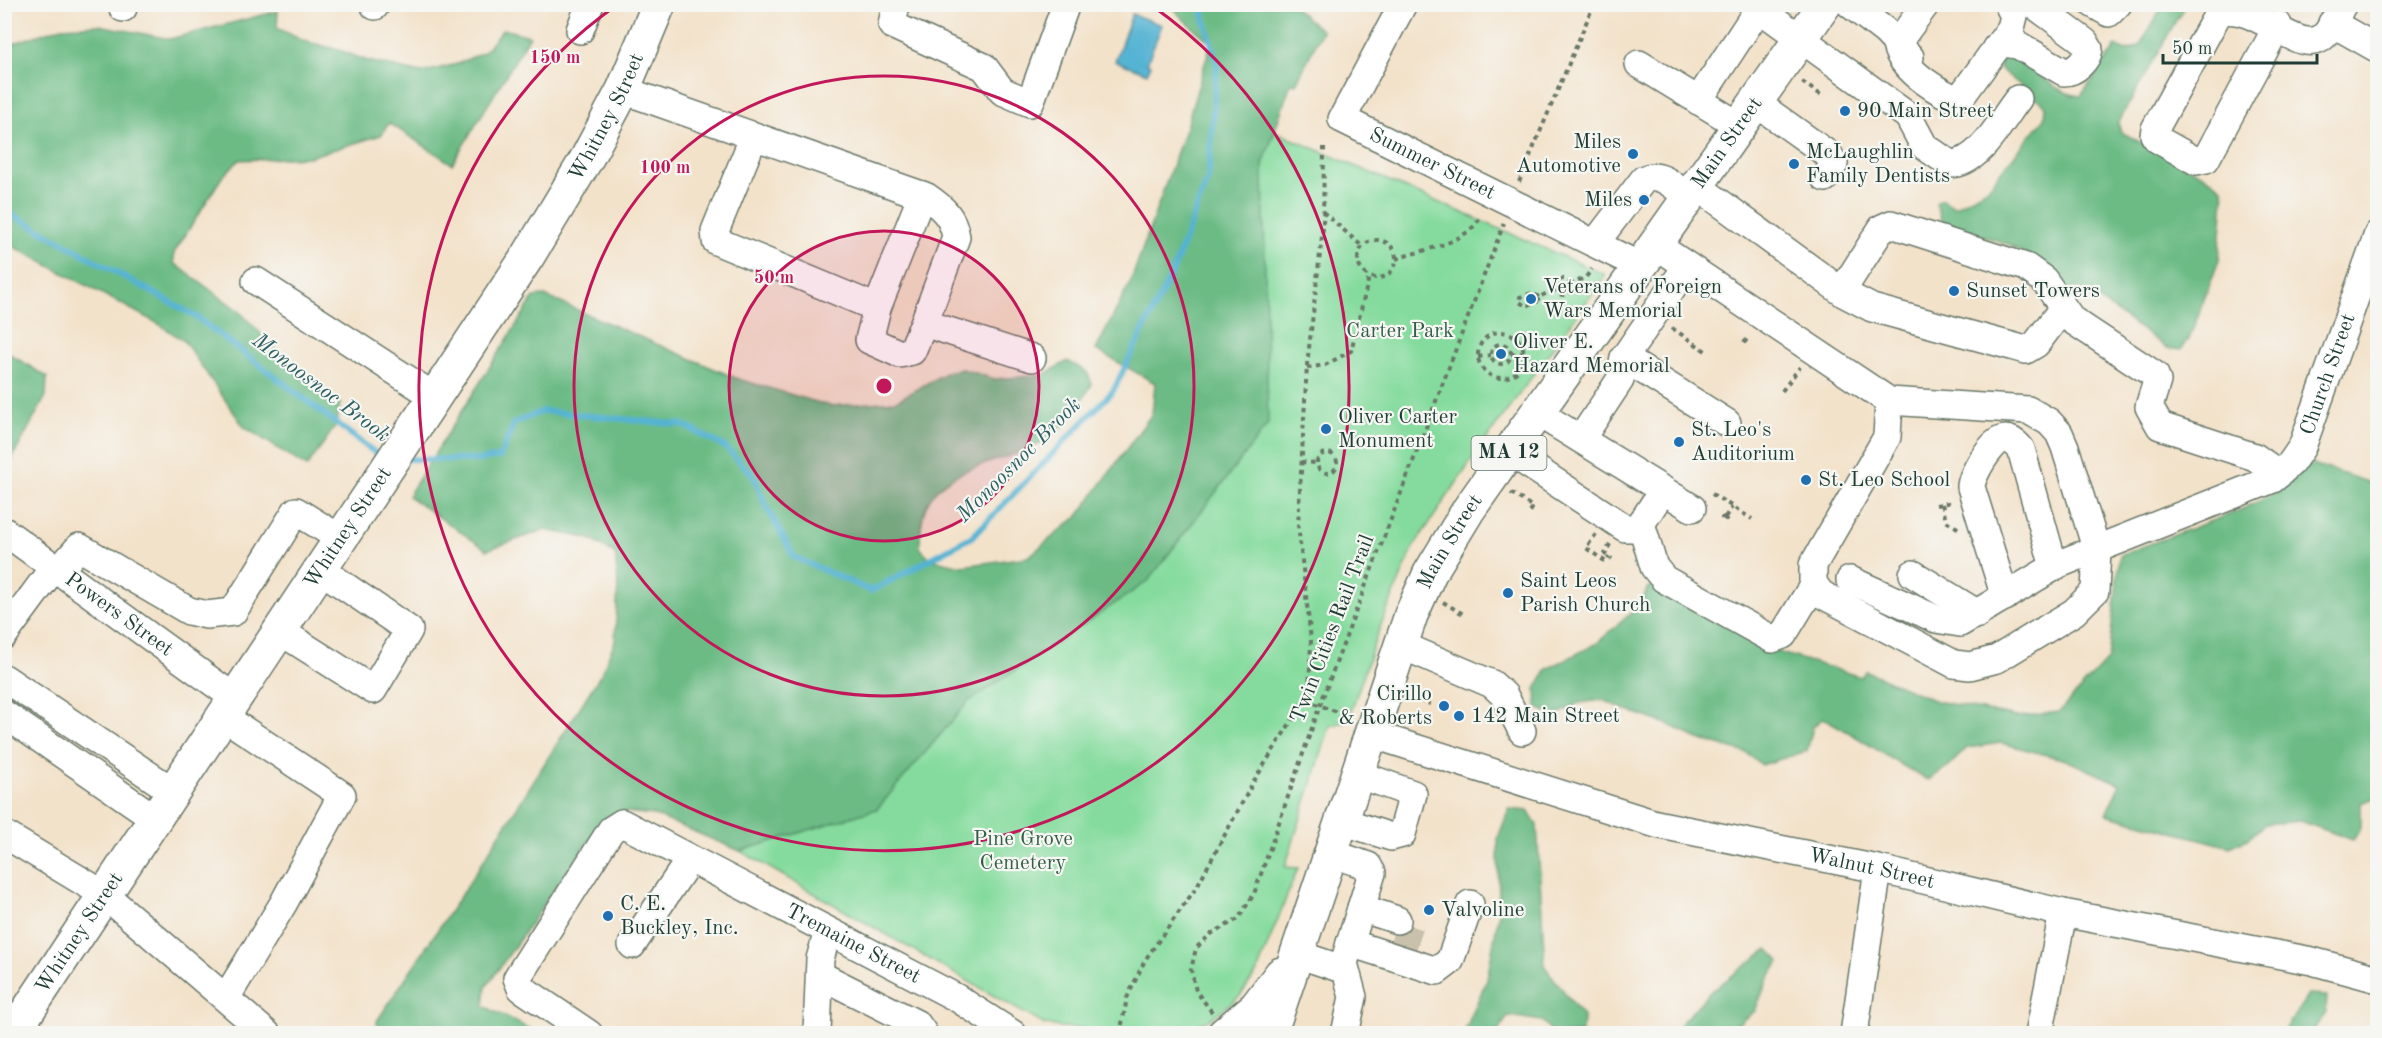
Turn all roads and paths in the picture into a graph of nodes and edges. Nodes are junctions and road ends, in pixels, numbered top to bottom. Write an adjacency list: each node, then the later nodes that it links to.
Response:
1 (591, 4): 17 (street)
2 (659, 4): 23 (main road, Whitney Street)
3 (896, 4): 4 (street)
4 (1066, 4)
5 (1402, 4): 39 (street, Summer Street)
6 (1594, 4): 31 (path)
7 (1825, 4): 18 (main road, Main Street / MA 12)
8 (1991, 4): 15 (street)
9 (2008, 4): 19 (street)
10 (2032, 4): 19 (street)
11 (2093, 4): 12 (street)
12 (2118, 4)
13 (1756, 7): 18 (street); 26 (street)
14 (2338, 14): 16 (street); 20 (street)
15 (1893, 17): 19 (street)
16 (2278, 26): 16 (street)
17 (580, 30)
18 (1801, 38): 25 (street); 27 (main road, Main Street / MA 12)
19 (1996, 48)
20 (2378, 49)
21 (1639, 64): 26 (street)
22 (1799, 80): 24 (path)
23 (622, 90): 28 (street); 66 (main road, Whitney Street)
24 (1821, 95)
25 (2018, 99)
26 (1698, 100): 27 (street)
27 (1748, 115): 30 (street); 32 (main road, Main Street / MA 12)
28 (754, 136): 33 (street); 50 (street)
29 (1324, 147): 34 (path)
30 (1825, 178)
31 (1516, 189)
32 (1693, 192): 39 (street); 40 (main road, Main Street / MA 12); 48 (street)
33 (922, 195): 50 (street); 53 (street)
34 (1323, 212): 38 (path); 63 (path)
35 (1481, 216): 41 (path)
36 (1503, 225): 107 (path, Twin Cities Rail Trail)
37 (2378, 234): 44 (street, Church Street)
38 (1363, 247): 41 (path); 43 (path)
39 (1595, 254): 40 (street, Summer Street); 46 (path)
40 (1648, 256): 42 (street, Summer Street); 68 (main road, Main Street / MA 12)
41 (1396, 259): 43 (path)
42 (1688, 266): 52 (street); 67 (street, Summer Street)
43 (1369, 277): 63 (path)
44 (2370, 279): 74 (street, Church Street)
45 (256, 281): 66 (street)
46 (1570, 285): 47 (path); 47 (path)
47 (1556, 290): 49 (path)
48 (1842, 291): 51 (street); 51 (street)
49 (1539, 297): 49 (path)
50 (877, 308): 53 (street)
51 (2063, 308): 74 (street)
52 (1654, 316): 56 (path); 62 (street)
53 (924, 323): 61 (street)
54 (1748, 338): 55 (path)
55 (1744, 343)
56 (1707, 352)
57 (1524, 353): 58 (path); 60 (path); 60 (path)
58 (1511, 354): 59 (path); 59 (path)
59 (1491, 355): 60 (path)
60 (1478, 357)
61 (1032, 358)
62 (1624, 358): 69 (street); 70 (street)
63 (1306, 368): 72 (path)
64 (1795, 373): 65 (path)
65 (1782, 391)
66 (435, 397): 87 (main road, Whitney Street)
67 (1889, 401): 88 (street); 95 (street)
68 (1538, 412): 70 (street); 71 (main road, Main Street / MA 12)
69 (1727, 423)
70 (1581, 439): 75 (street)
71 (1509, 452): 84 (street); 102 (main road, Main Street / MA 12)
72 (1302, 462): 73 (path); 105 (path)
73 (1317, 463): 73 (path)
74 (2279, 474): 88 (street, Church Street)
75 (1663, 490): 77 (street); 84 (street)
76 (1511, 492): 81 (path)
77 (1702, 501): 80 (path)
78 (1954, 502): 79 (path)
79 (1936, 505)
80 (1732, 507): 82 (path); 83 (path)
81 (1528, 515)
82 (1725, 517)
83 (1752, 519)
84 (1641, 523): 95 (street)
85 (4, 531): 91 (street, Powers Street)
86 (1603, 536): 89 (path)
87 (341, 539): 91 (street); 92 (main road, Whitney Street)
88 (2097, 551): 90 (street, Church Street); 95 (street)
89 (1605, 554)
90 (2054, 567): 96 (street, Church Street); 96 (street)
91 (56, 568): 101 (street); 108 (street, Powers Street)
92 (321, 570): 100 (main road, Whitney Street); 100 (street)
93 (1913, 574): 99 (street)
94 (1850, 580): 99 (street, Church Street)
95 (1814, 584)
96 (2005, 597): 99 (street, Church Street)
97 (1443, 601): 98 (path)
98 (1464, 614)
99 (1978, 614)
100 (280, 632): 108 (main road, Whitney Street)
101 (4, 634)
102 (1401, 645): 110 (main road, Main Street / MA 12); 111 (street)
103 (4, 678): 113 (street)
104 (1417, 699): 106 (path)
105 (1306, 700): 107 (path); 139 (path)
106 (1430, 704)
107 (1320, 705): 110 (path); 132 (path, Twin Cities Rail Trail)
108 (230, 708): 113 (main road, Whitney Street); 131 (street, Powers Street)
109 (6, 719): 114 (street)
110 (1362, 726): 112 (main road, Main Street / MA 12); 119 (street, Walnut Street)
111 (1522, 731)
112 (1358, 774): 115 (main road, Main Street / MA 12); 115 (street)
113 (174, 792): 114 (main road, Whitney Street)
114 (156, 819): 120 (main road, Whitney Street)
115 (1342, 821): 117 (main road, Main Street / MA 12)
116 (4, 834): 120 (street)
117 (1331, 853): 123 (street); 127 (main road, Main Street / MA 12)
118 (690, 859): 124 (street, Tremaine Street); 126 (street); 136 (street, Tremaine Street)
119 (1878, 869): 122 (street, Walnut Street); 142 (street)
120 (105, 895): 131 (street); 134 (main road, Whitney Street)
121 (1470, 904): 123 (street)
122 (2063, 912): 130 (street, Walnut Street); 143 (street)
123 (1355, 927): 125 (street); 128 (street)
124 (828, 931): 129 (street); 138 (street, Tremaine Street)
125 (1393, 933)
126 (632, 945)
127 (1297, 954): 128 (street); 132 (main road); 140 (main road, MA 12)
128 (1345, 970): 141 (street)
129 (820, 975): 133 (street); 137 (street)
130 (2378, 979)
131 (225, 998): 135 (street)
132 (1220, 1027)
133 (817, 1033)
134 (8, 1034)
135 (267, 1034)
136 (589, 1034)
137 (924, 1034)
138 (1013, 1034)
139 (1120, 1034)
140 (1270, 1034)
141 (1345, 1034)
142 (1854, 1034)
143 (2039, 1034)

